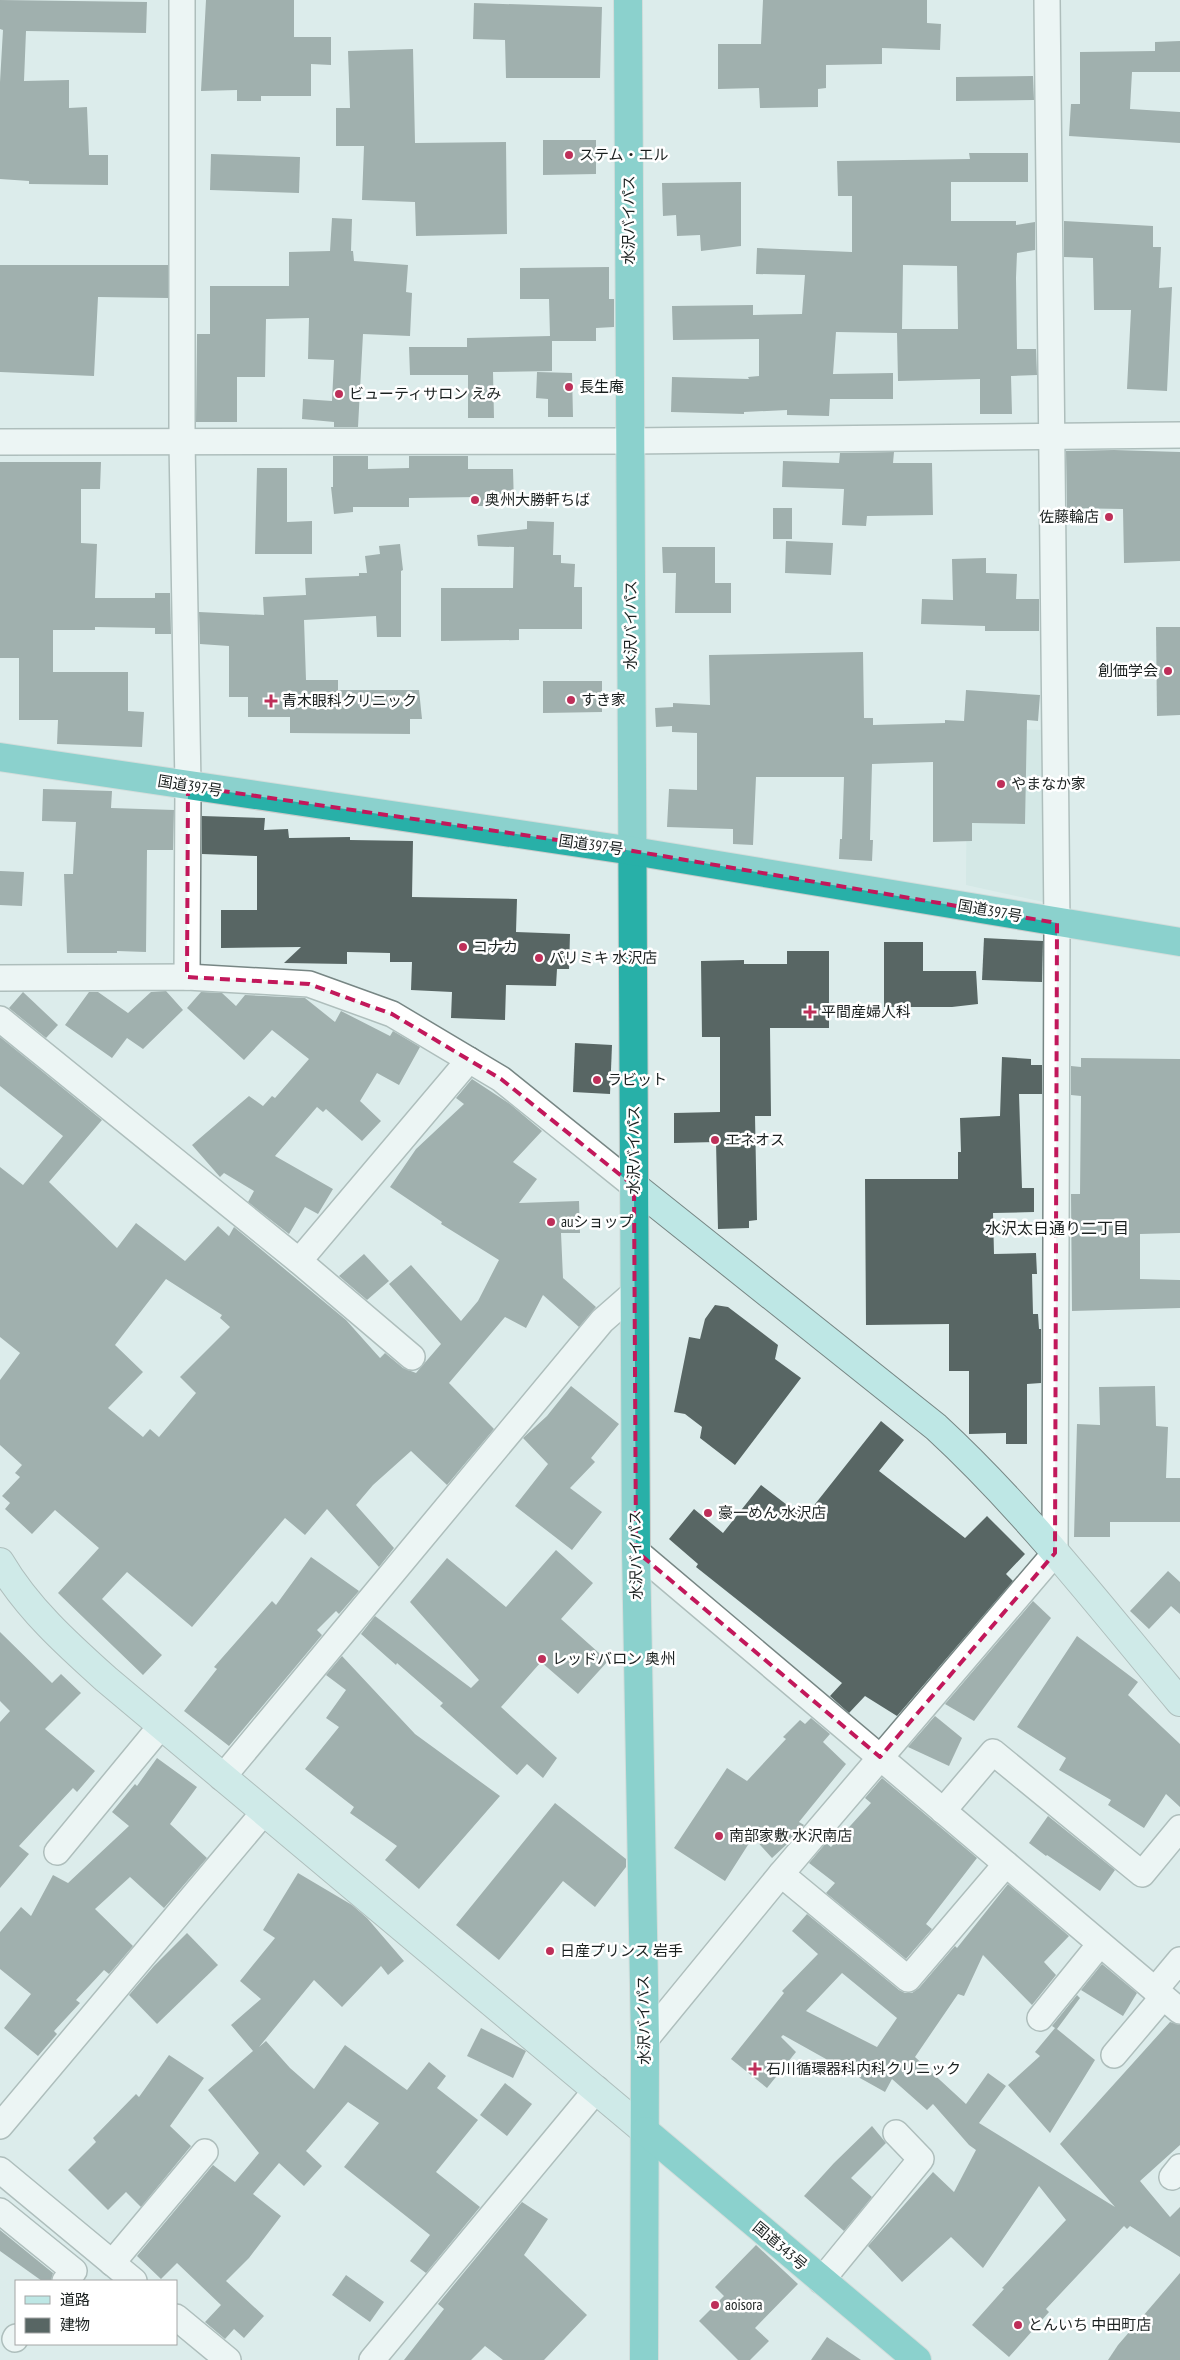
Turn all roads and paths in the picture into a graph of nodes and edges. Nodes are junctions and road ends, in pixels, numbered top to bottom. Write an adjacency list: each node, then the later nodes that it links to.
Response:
1 (182, 0): 6 (street)
2 (628, 0): 7 (highway, 水沢バイパス)
3 (1047, 0): 5 (street)
4 (1180, 435): 5 (street)
5 (1050, 436): 7 (street); 12 (street)
6 (182, 441): 7 (street); 8 (street); 10 (street)
7 (630, 441): 11 (highway, 水沢バイパス)
8 (0, 442)
9 (0, 757): 10 (highway, 国道397号)
10 (188, 786): 11 (highway, 国道397号); 14 (street)
11 (633, 851): 12 (highway, 国道397号); 18 (highway, 水沢バイパス)
12 (1057, 923): 13 (highway, 国道397号); 23 (street)
13 (1180, 942)
14 (187, 977): 15 (street); 17 (street)
15 (0, 978)
16 (0, 1019): 19 (street)
17 (469, 1060): 18 (street); 19 (street)
18 (634, 1186): 20 (highway, 水沢バイパス); 23 (street)
19 (299, 1261): 21 (street)
20 (634, 1293): 22 (highway, 水沢バイパス); 28 (street)
21 (412, 1357)
22 (636, 1551): 27 (street); 39 (highway, 水沢バイパス)
23 (1055, 1553): 25 (street); 27 (street)
24 (0, 1562): 26 (street)
25 (1180, 1702)
26 (162, 1726): 28 (street); 32 (street)
27 (880, 1757): 29 (street); 34 (street)
28 (222, 1778): 30 (street)
29 (943, 1811): 31 (street); 33 (street)
30 (264, 1812): 41 (street); 42 (street)
31 (1180, 1828)
32 (57, 1852)
33 (1006, 1864): 34 (street); 35 (street)
34 (781, 1874): 39 (street)
35 (1100, 1944): 37 (street); 38 (street)
36 (1180, 1960): 37 (street)
37 (1166, 1999): 40 (street)
38 (1040, 2018)
39 (645, 2040): 43 (highway, 水沢バイパス)
40 (1114, 2055)
41 (597, 2089): 43 (street); 54 (street)
42 (0, 2126)
43 (645, 2131): 51 (highway, 国道343号); 55 (highway, 水沢バイパス)
44 (896, 2133): 51 (street)
45 (205, 2152): 48 (street)
46 (0, 2170): 48 (street)
47 (0, 2211): 49 (street)
48 (112, 2263): 50 (street)
49 (66, 2280)
50 (133, 2280)
51 (821, 2281): 56 (highway, 国道343号)
52 (178, 2319): 53 (street)
53 (228, 2360)
54 (372, 2360)
55 (644, 2360)
56 (917, 2360)

